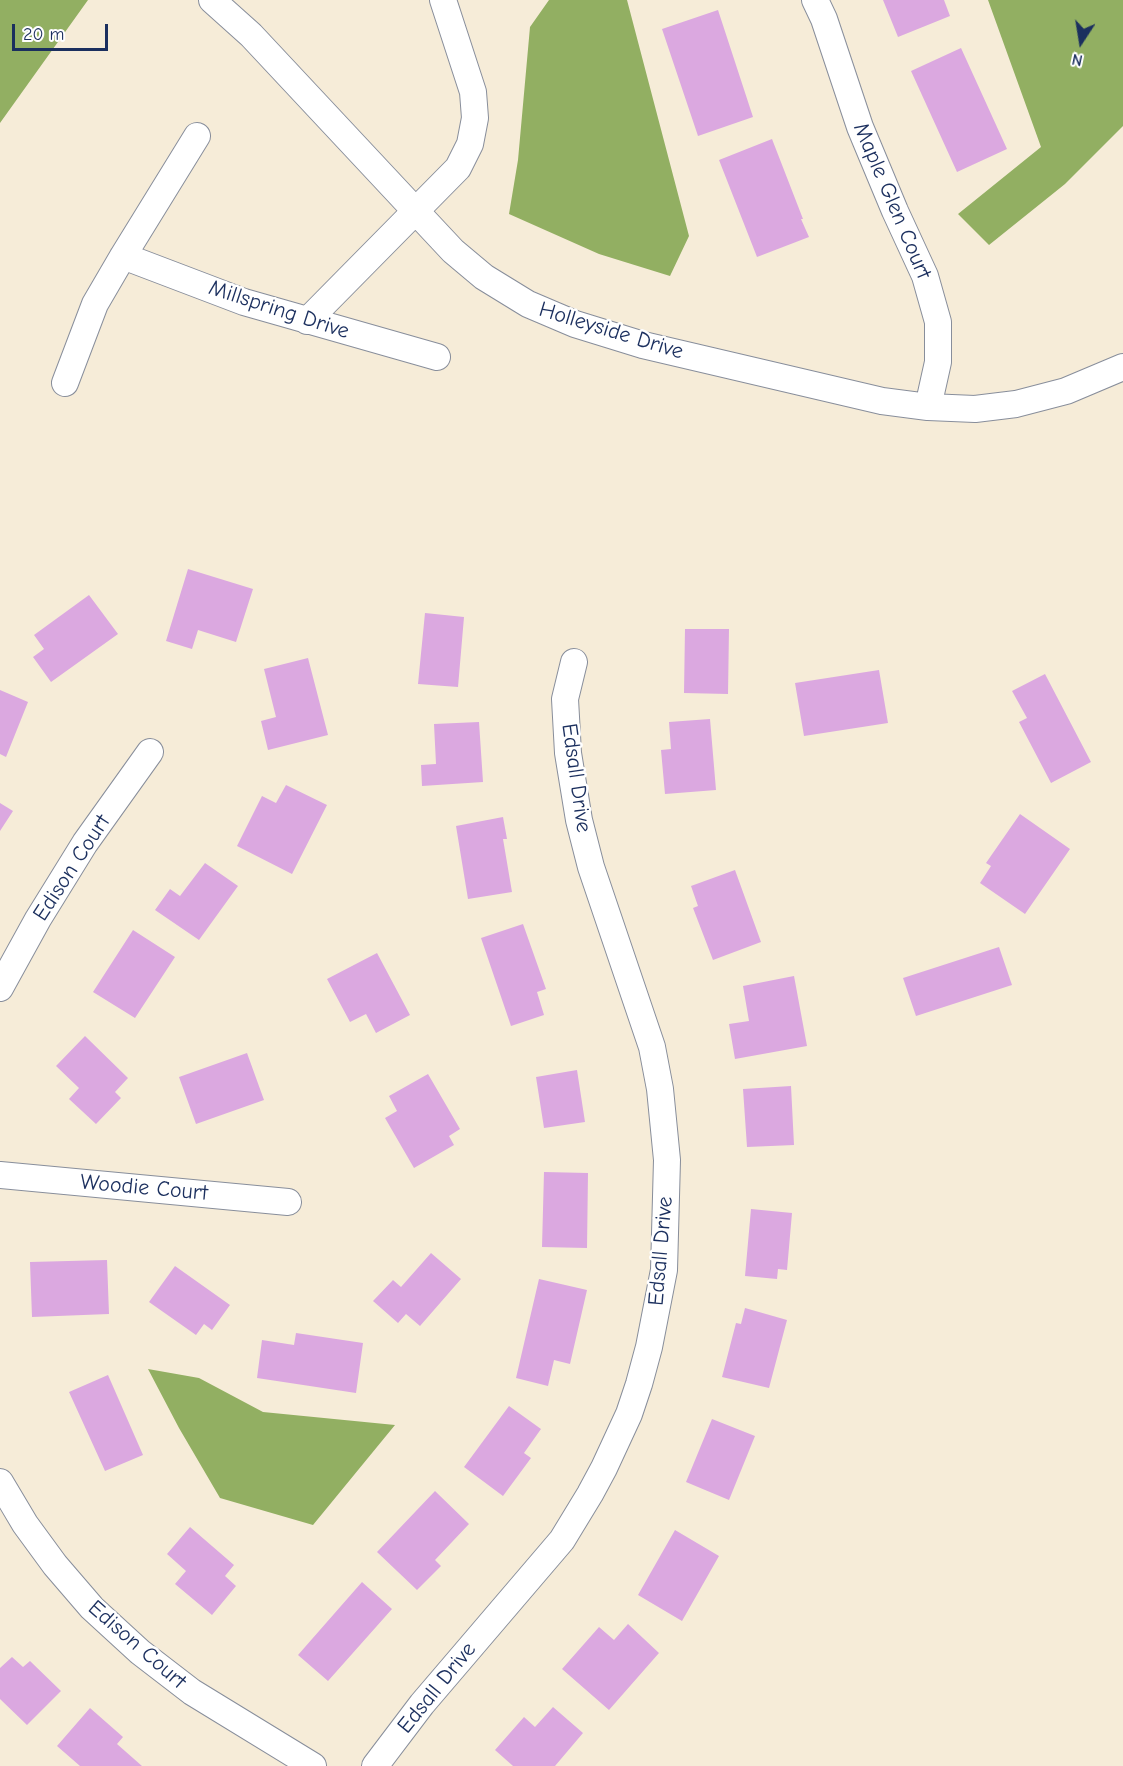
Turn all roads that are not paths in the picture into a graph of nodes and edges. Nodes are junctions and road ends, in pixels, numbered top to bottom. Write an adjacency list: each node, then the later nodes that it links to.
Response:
1 (212, 0): 5 (street, Holleyside Drive)
2 (443, 0): 5 (street)
3 (815, 0): 11 (street, Maple Glen Court)
4 (197, 136): 6 (street)
5 (415, 212): 7 (street); 11 (street, Holleyside Drive)
6 (123, 256): 7 (street, Millspring Drive); 10 (street)
7 (307, 321): 8 (street, Millspring Drive)
8 (437, 357)
9 (1123, 367): 11 (street, Holleyside Drive)
10 (65, 383)
11 (928, 407)
12 (574, 662): 19 (street, Edsall Drive)
13 (150, 752): 14 (street, Edison Court)
14 (0, 988)
15 (0, 1175): 16 (street, Woodie Court)
16 (288, 1202)
17 (0, 1482): 18 (street, Edison Court)
18 (313, 1766)
19 (375, 1766)

